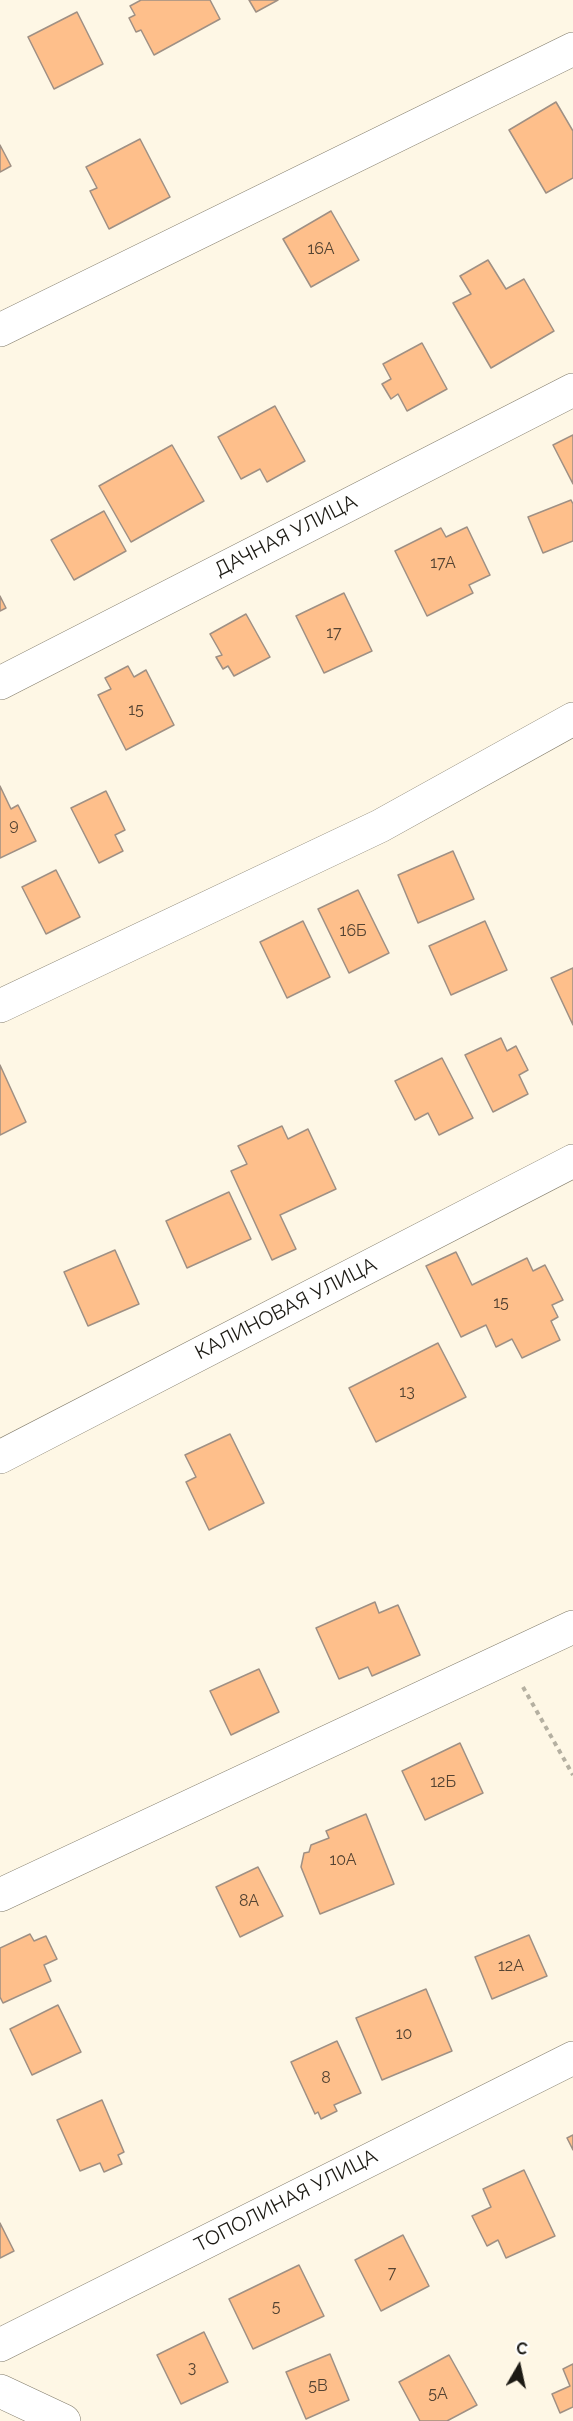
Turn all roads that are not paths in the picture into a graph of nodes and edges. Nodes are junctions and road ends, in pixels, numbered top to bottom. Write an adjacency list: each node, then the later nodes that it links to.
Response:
1 (573, 49): 2 (street)
2 (0, 330)
3 (573, 390): 4 (street, ДАЧНАЯ УЛИЦА)
4 (0, 683)
5 (573, 719): 6 (street)
6 (0, 1006)
7 (573, 1161): 8 (street, КАЛИНОВАЯ УЛИЦА)
8 (0, 1457)
9 (573, 1627): 10 (street)
10 (0, 1895)
11 (573, 2058): 12 (street, ТОПОЛИНАЯ УЛИЦА)
12 (0, 2345)
13 (0, 2391): 14 (street)
14 (64, 2421)

